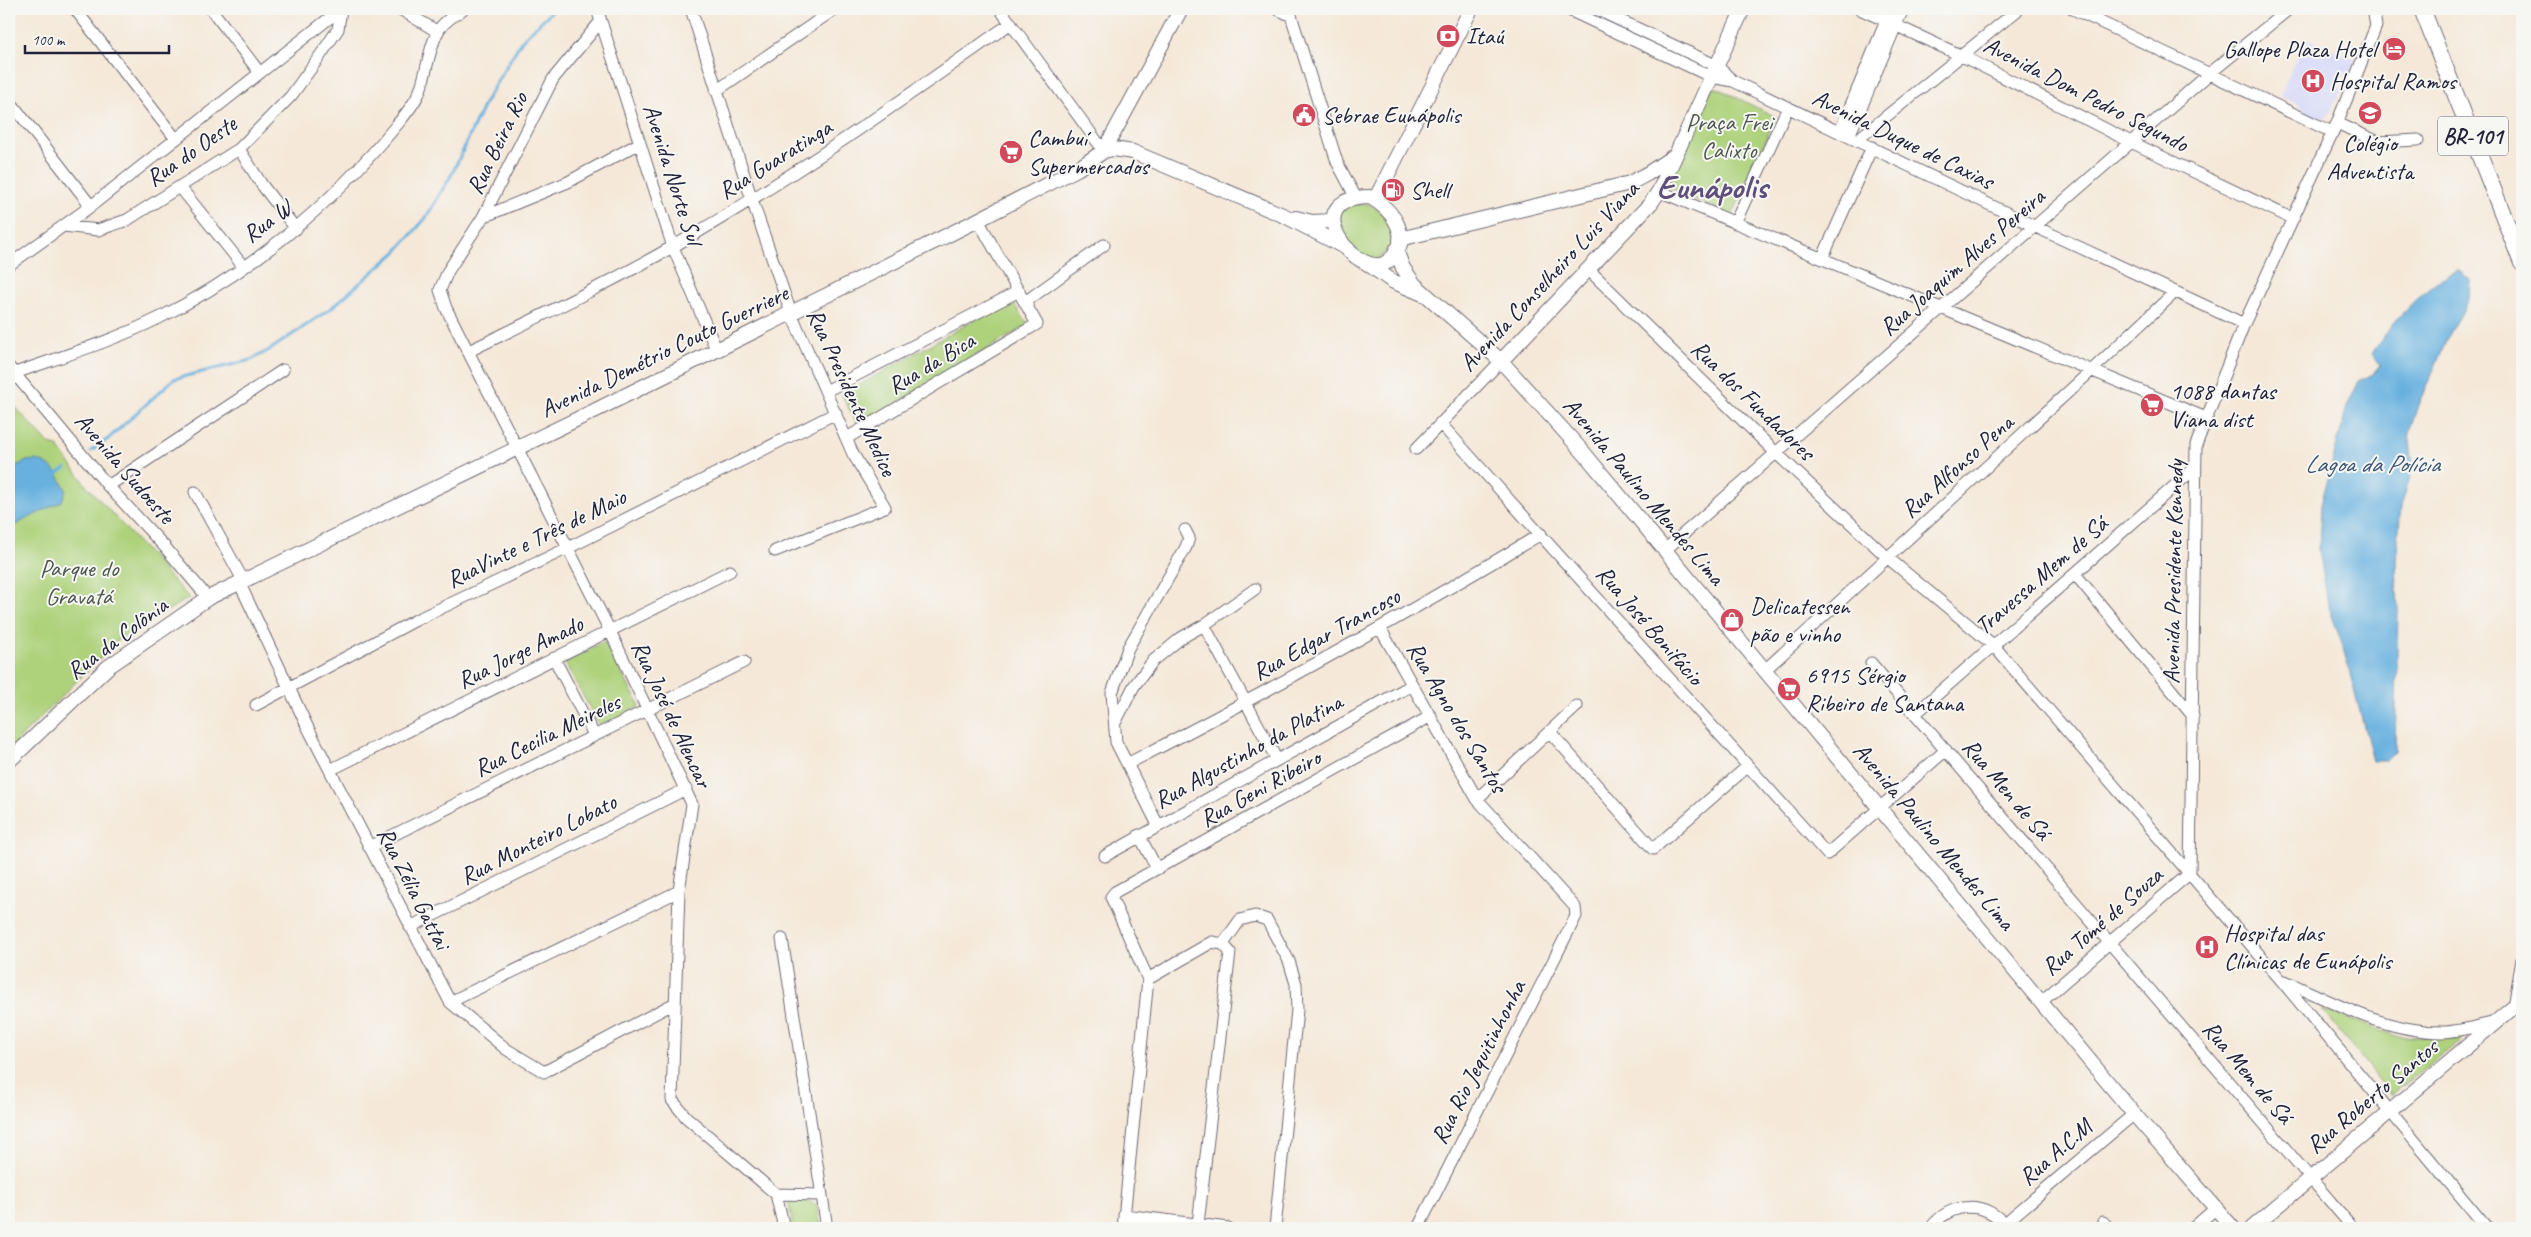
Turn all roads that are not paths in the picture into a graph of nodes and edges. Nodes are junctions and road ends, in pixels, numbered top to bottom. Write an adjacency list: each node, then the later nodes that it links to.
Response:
1 (75, 9): 38 (street)
2 (211, 9): 31 (street)
3 (341, 9): 31 (street, Rua do Oeste); 43 (street, Rua do Oeste)
4 (400, 9): 28 (street)
5 (463, 9): 28 (street, Rua W)
6 (597, 9): 25 (street, Avenida Norte Sul)
7 (691, 9): 33 (street, Rua Presidente Medice)
8 (836, 9): 33 (street)
9 (1000, 9): 26 (street)
10 (1181, 9): 44 (main road)
11 (1277, 9): 24 (street)
12 (1471, 9): 51 (main road)
13 (1567, 9): 30 (street, Avenida Duque de Caxias)
14 (1596, 9): 30 (street, Avenida Duque de Caxias)
15 (1743, 9): 30 (main road, Avenida Conselheiro Luis Viana)
16 (1860, 9): 27 (street, Avenida Dom Pedro Segundo)
17 (1891, 9): 27 (street)
18 (1903, 9): 27 (street)
19 (2019, 9): 29 (street)
20 (2073, 9): 32 (street)
21 (2289, 9): 32 (street, Rua Joaquim Alves Pereira)
22 (2373, 9): 36 (street, Avenida Presidente Kennedy)
23 (2422, 9): 68 (highway, BR-101)
24 (1290, 12): 49 (street)
25 (601, 21): 41 (street, Avenida Norte Sul); 54 (street, Rua Beira Rio)
26 (1011, 23): 44 (street); 50 (street, Rua Guaratinga)
27 (1891, 24): 29 (street, Avenida Dom Pedro Segundo); 37 (street)
28 (438, 32): 61 (street, Rua W)
29 (1960, 55): 37 (street); 40 (street, Avenida Dom Pedro Segundo)
30 (1715, 71): 35 (street, Avenida Duque de Caxias); 45 (main road, Avenida Conselheiro Luis Viana)
31 (260, 73): 38 (street, Rua do Oeste)
32 (2209, 74): 36 (street); 40 (street, Rua Joaquim Alves Pereira)
33 (716, 90): 50 (street, Rua Presidente Medice)
34 (9, 100): 52 (street)
35 (1788, 107): 37 (street, Avenida Duque de Caxias); 58 (street)
36 (2334, 128): 39 (street); 55 (street, Avenida Presidente Kennedy)
37 (1848, 136): 42 (street, Avenida Duque de Caxias)
38 (176, 139): 52 (street, Rua do Oeste)
39 (2418, 140)
40 (2131, 142): 55 (street, Avenida Dom Pedro Segundo); 60 (street, Rua Joaquim Alves Pereira)
41 (640, 143): 54 (street); 64 (street, Avenida Norte Sul)
42 (1872, 147): 60 (street, Avenida Duque de Caxias); 66 (street)
43 (239, 149): 47 (street, Rua do Oeste); 61 (street)
44 (1104, 151): 53 (main road); 56 (main road, Avenida Demétrio Couto Guerriere)
45 (1674, 156): 46 (main road); 48 (main road, Avenida Conselheiro Luis Viana)
46 (1630, 183): 48 (main road); 63 (main road)
47 (180, 187): 59 (street, Rua do Oeste); 70 (street)
48 (1659, 191): 58 (street); 71 (main road, Avenida Conselheiro Luis Viana)
49 (1356, 198): 51 (main road); 57 (main road)
50 (752, 200): 64 (street, Rua Guaratinga); 78 (street, Rua Presidente Medice)
51 (1375, 200): 63 (main road)
52 (91, 206): 59 (street, Rua do Oeste)
53 (1285, 216): 57 (main road); 65 (main road)
54 (483, 217): 72 (street, Rua Beira Rio)
55 (2293, 219): 79 (street, Avenida Presidente Kennedy)
56 (978, 220): 73 (street); 78 (main road, Avenida Demétrio Couto Guerriere)
57 (1332, 221): 65 (main road)
58 (1735, 224): 66 (street)
59 (64, 226): 69 (street, Rua do Oeste)
60 (2036, 227): 74 (street, Avenida Duque de Caxias); 77 (street, Rua Joaquim Alves Pereira)
61 (296, 229): 70 (street, Rua W)
62 (1104, 245): 76 (street)
63 (1398, 245): 67 (main road); 75 (main road)
64 (673, 246): 80 (street, Avenida Norte Sul); 81 (street, Rua Guaratinga)
65 (1348, 249): 67 (main road)
66 (1822, 259): 77 (street)
67 (1366, 262): 75 (main road)
68 (2522, 263)
69 (9, 265)
70 (243, 266): 83 (street, Rua W)
71 (1589, 270): 82 (main road, Avenida Conselheiro Luis Viana); 93 (street, Rua dos Fundadores)
72 (440, 290): 81 (street, Rua José de Alencar)
73 (1019, 291): 76 (street); 86 (street)
74 (2175, 292): 79 (street, Avenida Duque de Caxias); 85 (street, Rua Alfonso Pena)
75 (1424, 294): 82 (main road, Avenida Paulino Mendes Lima)
76 (1025, 302): 90 (street, Rua da Bica)
77 (1940, 307): 85 (street); 93 (street, Rua Joaquim Alves Pereira)
78 (791, 313): 80 (main road, Avenida Demétrio Couto Guerriere); 86 (street, Rua Presidente Medice)
79 (2244, 324): 88 (street, Avenida Presidente Kennedy)
80 (716, 349): 91 (main road, Avenida Demétrio Couto Guerriere)
81 (469, 351): 91 (street, Rua José de Alencar)
82 (1501, 360): 89 (street, Avenida Conselheiro Luis Viana); 100 (main road, Avenida Paulino Mendes Lima)
83 (12, 370): 95 (street, Avenida Sudoeste)
84 (283, 370): 95 (street)
85 (2092, 371): 88 (street); 102 (street, Rua Alfonso Pena)
86 (826, 391): 87 (street, Rua Presidente Medice)
87 (836, 413): 90 (street, Rua Presidente Medice); 99 (street, RuaVinte e Três de Maio)
88 (2206, 418): 94 (street, Avenida Presidente Kennedy)
89 (1440, 423): 92 (street, Avenida Conselheiro Luis Viana); 98 (street, Rua José Bonifácio)
90 (847, 438): 101 (street, Rua Presidente Medice)
91 (518, 448): 99 (street, Rua José de Alencar); 105 (main road, Avenida Demétrio Couto Guerriere)
92 (1416, 449)
93 (1775, 452): 100 (street, Rua Joaquim Alves Pereira); 102 (street, Rua dos Fundadores)
94 (2195, 468): 104 (street, Travessa Mem de Sá); 124 (street, Avenida Presidente Kennedy)
95 (108, 486): 107 (street, Avenida Sudoeste)
96 (195, 492): 105 (street, Rua Zélia Gattai)
97 (1185, 530): 125 (street)
98 (1541, 534): 109 (street, Rua Edgar Trancoso); 132 (street, Rua José Bonifácio)
99 (568, 548): 110 (street, Rua José de Alencar); 117 (street, RuaVinte e Três de Maio)
100 (1665, 550): 115 (main road, Avenida Paulino Mendes Lima)
101 (775, 552)
102 (1888, 558): 111 (street, Rua dos Fundadores); 115 (street, Rua Alfonso Pena)
103 (730, 571): 110 (street, Rua Jorge Amado)
104 (2075, 574): 111 (street, Travessa Mem de Sá); 124 (street)
105 (241, 581): 107 (main road, Rua da Colônia); 117 (street, Rua Zélia Gattai)
106 (1255, 589): 108 (street)
107 (208, 598): 130 (main road, Rua da Colônia)
108 (1204, 625): 118 (street); 125 (street)
109 (1380, 628): 116 (street, Rua Agno dos Santos); 118 (street, Rua Edgar Trancoso)
110 (610, 631): 112 (street, Rua Jorge Amado); 121 (street, Rua José de Alencar)
111 (1993, 644): 122 (street, Travessa Mem de Sá); 142 (street, Rua dos Fundadores)
112 (554, 658): 127 (street); 133 (street, Rua Jorge Amado)
113 (744, 662): 121 (street, Rua Cecilia Meireles)
114 (1871, 663): 122 (street, Rua Men de Sá)
115 (1766, 669): 136 (main road, Avenida Paulino Mendes Lima)
116 (1412, 685): 123 (street, Rua Agno dos Santos); 129 (street, Rua Algustinho da Platina)
117 (289, 687): 119 (street, RuaVinte e Três de Maio); 133 (street, Rua Zélia Gattai)
118 (1246, 704): 129 (street); 131 (street, Rua Edgar Trancoso)
119 (256, 705)
120 (1577, 706): 126 (street)
121 (647, 710): 127 (street, Rua Cecilia Meireles); 134 (street, Rua José de Alencar)
122 (1915, 714): 128 (street, Rua Men de Sá)
123 (1431, 716): 135 (street, Rua Agno dos Santos); 141 (street, Rua Geni Ribeiro)
124 (2192, 716): 142 (street, Avenida Presidente Kennedy)
125 (1116, 721): 131 (street)
126 (1550, 732): 132 (street); 135 (street)
127 (594, 735): 139 (street, Rua Cecilia Meireles)
128 (1946, 750): 136 (street); 147 (street, Rua Men de Sá)
129 (1277, 760): 137 (street, Rua Algustinho da Platina)
130 (9, 761)
131 (1127, 764): 137 (street)
132 (1747, 767): 136 (street, Rua José Bonifácio)
133 (330, 770): 139 (street, Rua Zélia Gattai)
134 (686, 789): 143 (street, Rua José de Alencar); 145 (street, Rua Monteiro Lobato)
135 (1477, 799): 144 (street, Rua Agno dos Santos)
136 (1880, 808): 152 (main road, Avenida Paulino Mendes Lima)
137 (1158, 825): 138 (street, Rua Algustinho da Platina)
138 (1139, 835): 140 (street, Rua Algustinho da Platina); 141 (street)
139 (369, 847): 145 (street, Rua Zélia Gattai)
140 (1105, 856)
141 (1157, 869): 150 (street, Rua Geni Ribeiro)
142 (2190, 872): 147 (street, Rua Tomé de Souza); 151 (street, Rua dos Fundadores)
143 (679, 891): 153 (street); 154 (street, Rua José de Alencar)
144 (1576, 916): 171 (street, Rua Rio Jequitinhonha)
145 (410, 927): 153 (street, Rua Zélia Gattai)
146 (782, 939): 161 (street)
147 (2110, 943): 152 (street, Rua Tomé de Souza); 159 (street, Rua Mem de Sá)
148 (1223, 944): 150 (street); 164 (street); 170 (street)
149 (2522, 959): 155 (street)
150 (1148, 979): 163 (street)
151 (2281, 980): 156 (street); 157 (street, Rua dos Fundadores)
152 (2042, 1001): 158 (main road, Avenida Paulino Mendes Lima)
153 (450, 1002): 154 (street, Rua Zélia Gattai)
154 (675, 1003): 160 (street, Rua José de Alencar)
155 (2518, 1003): 156 (main road, Rua Roberto Santos)
156 (2495, 1022): 157 (main road, Rua Roberto Santos)
157 (2390, 1110): 159 (main road, Rua Roberto Santos); 177 (street, Rua dos Fundadores)
158 (2134, 1114): 162 (main road, Avenida Paulino Mendes Lima); 165 (street, Rua A.C.M)
159 (2311, 1178): 175 (main road, Rua Roberto Santos); 176 (street, Rua Mem de Sá)
160 (776, 1194): 161 (street); 166 (street)
161 (822, 1195): 167 (street)
162 (2216, 1208): 173 (street); 174 (main road, Avenida Paulino Mendes Lima)
163 (1124, 1215): 164 (street); 168 (street)
164 (1198, 1224): 169 (street)
165 (2006, 1226): 172 (street)
166 (784, 1228)
167 (827, 1228)
168 (1123, 1228)
169 (1228, 1228)
170 (1275, 1228)
171 (1418, 1228)
172 (1931, 1228)
173 (2192, 1228)
174 (2233, 1228)
175 (2252, 1228)
176 (2353, 1228)
177 (2487, 1228)

